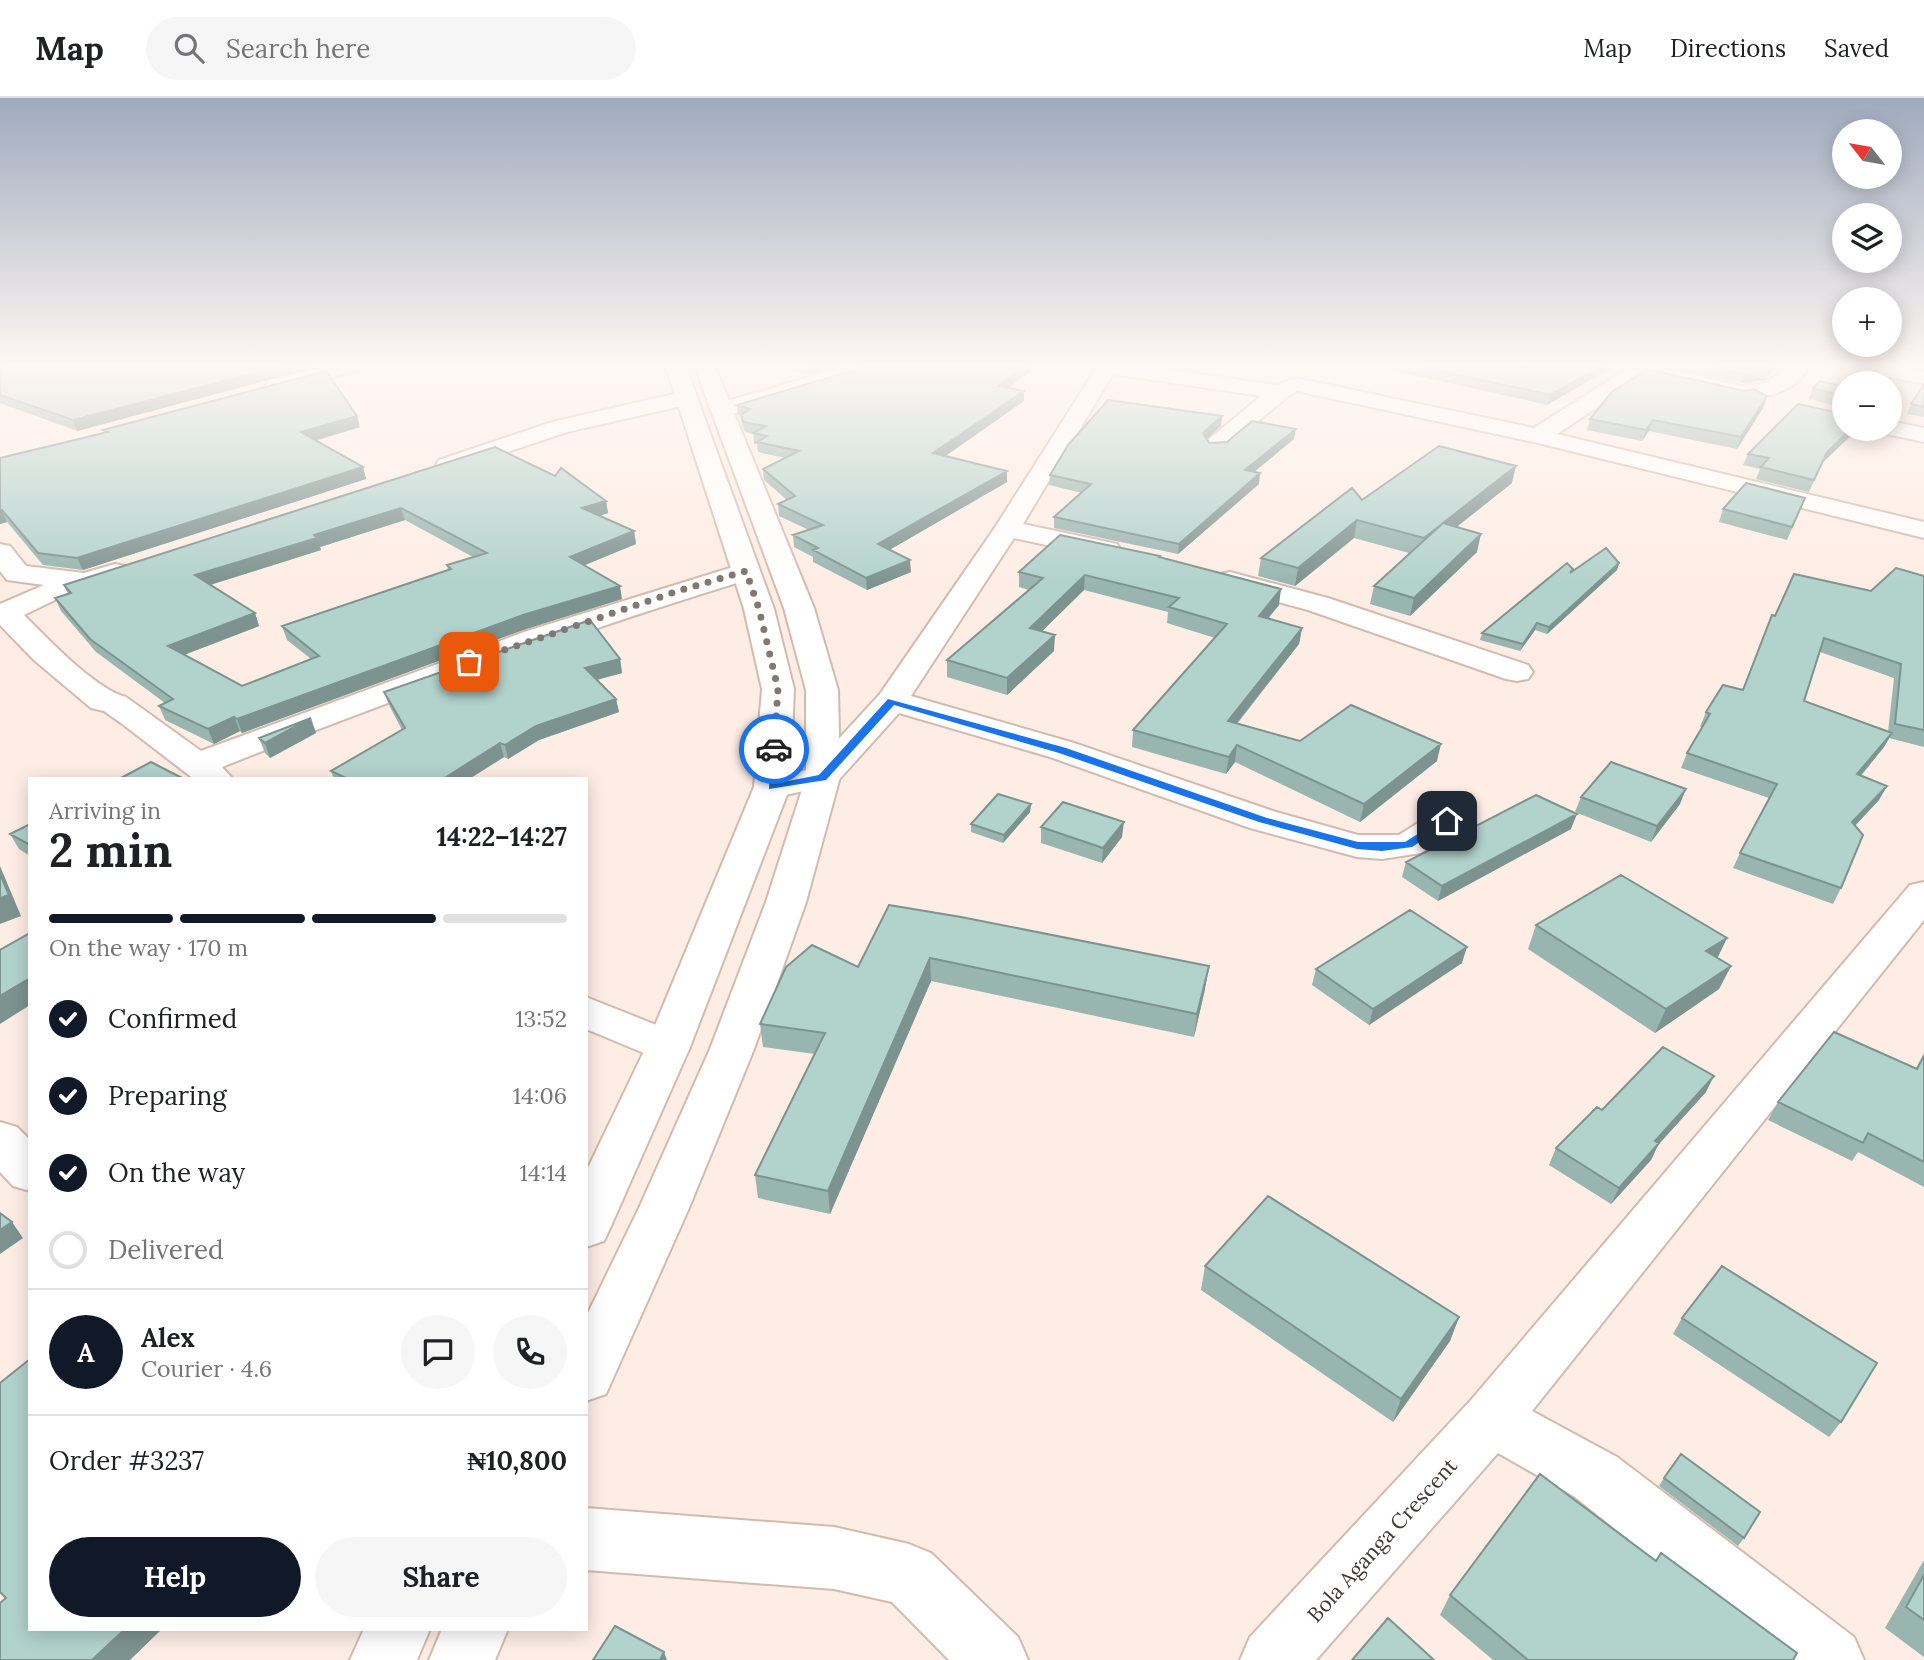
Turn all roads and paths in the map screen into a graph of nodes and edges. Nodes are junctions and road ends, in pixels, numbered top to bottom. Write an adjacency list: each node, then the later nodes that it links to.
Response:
1 (523, 440): 8 (street)
2 (711, 440): 14 (street)
3 (722, 440): 20 (street)
4 (1063, 440): 9 (street)
5 (1222, 440): 7 (street)
6 (1554, 440): 10 (street)
7 (1216, 445)
8 (431, 471)
9 (1007, 529): 12 (street); 18 (street)
10 (1924, 530)
11 (0, 552): 16 (street)
12 (1139, 557)
13 (140, 564): 16 (street)
14 (746, 571): 19 (street); 21 (street)
15 (1204, 573): 17 (street)
16 (91, 581): 19 (street)
17 (1517, 672)
18 (892, 701): 20 (street); 22 (street)
19 (206, 772)
20 (823, 777): 21 (street); 29 (street)
21 (772, 787): 25 (street)
22 (1447, 821)
23 (1924, 894): 30 (street, Bola Aganga Crescent)
24 (588, 1013): 25 (street)
25 (668, 1047): 28 (street)
26 (0, 1140): 27 (street)
27 (28, 1170)
28 (588, 1222)
29 (588, 1372)
30 (1491, 1419): 37 (street, Bola Aganga Crescent); 38 (street)
31 (588, 1539): 36 (street)
32 (397, 1631): 34 (street)
33 (475, 1631): 35 (street)
34 (383, 1660)
35 (462, 1660)
36 (995, 1660)
37 (1273, 1660)
38 (1831, 1660)

